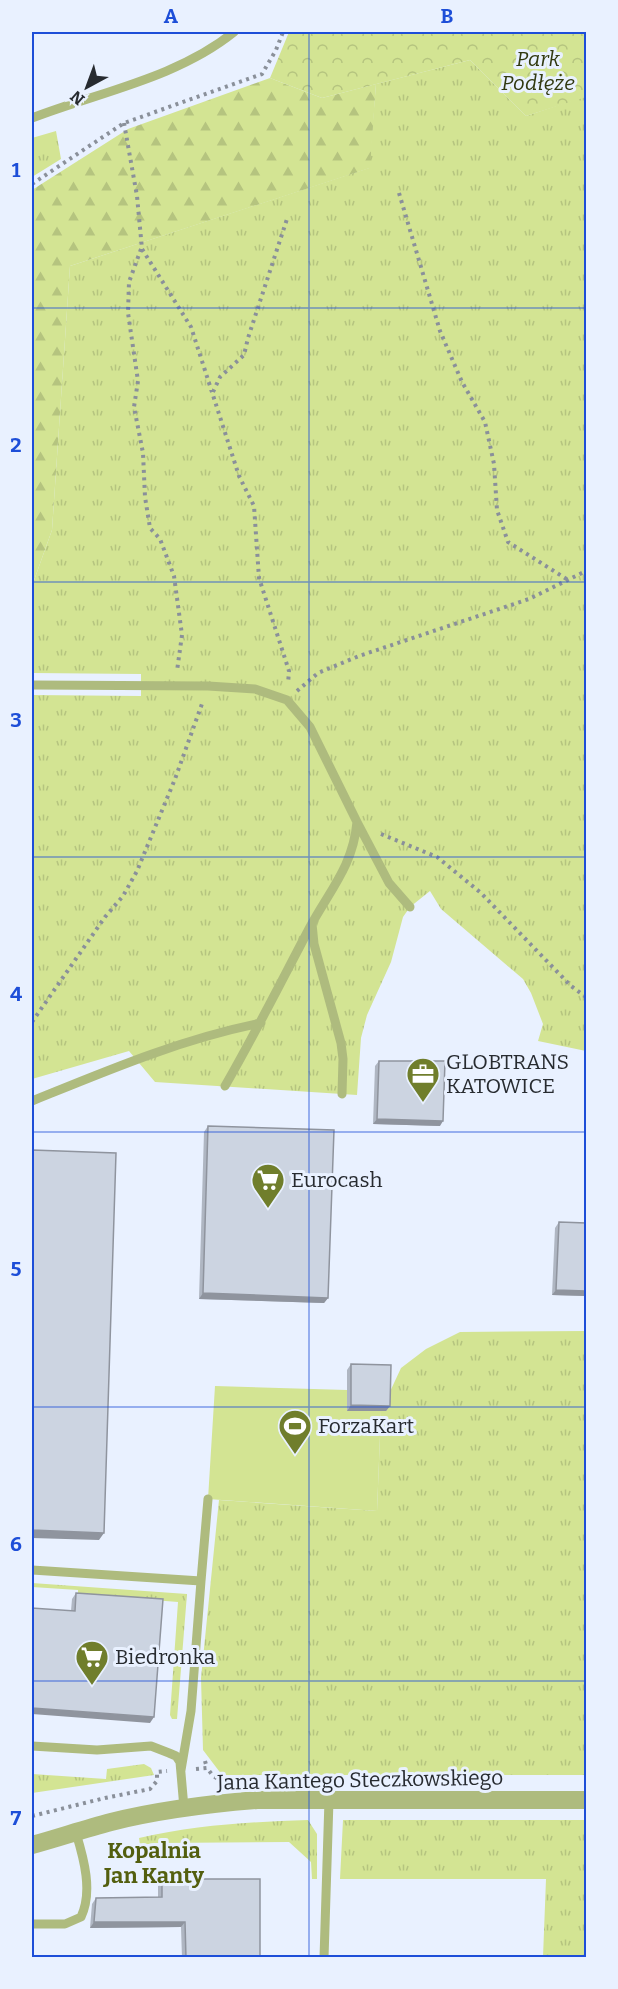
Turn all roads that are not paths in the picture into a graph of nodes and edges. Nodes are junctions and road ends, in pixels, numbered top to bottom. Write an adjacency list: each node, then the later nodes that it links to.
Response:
1 (234, 32): 2 (lane)
2 (32, 118)
3 (32, 685): 4 (lane)
4 (357, 822): 5 (lane); 6 (lane)
5 (410, 907)
6 (312, 924): 7 (lane); 9 (lane)
7 (261, 1023): 8 (lane); 10 (lane)
8 (225, 1086)
9 (342, 1095)
10 (32, 1101)
11 (208, 1499): 13 (lane)
12 (32, 1570): 13 (lane)
13 (201, 1581): 15 (lane)
14 (32, 1746): 15 (lane)
15 (182, 1770): 18 (lane)
16 (329, 1800): 17 (street, Jana Kantego Steczkowskiego); 18 (street, Jana Kantego Steczkowskiego); 22 (lane)
17 (586, 1800)
18 (184, 1808): 19 (street, Jana Kantego Steczkowskiego)
19 (76, 1833): 20 (street, Jana Kantego Steczkowskiego); 21 (lane)
20 (32, 1845)
21 (32, 1924)
22 (324, 1958)

